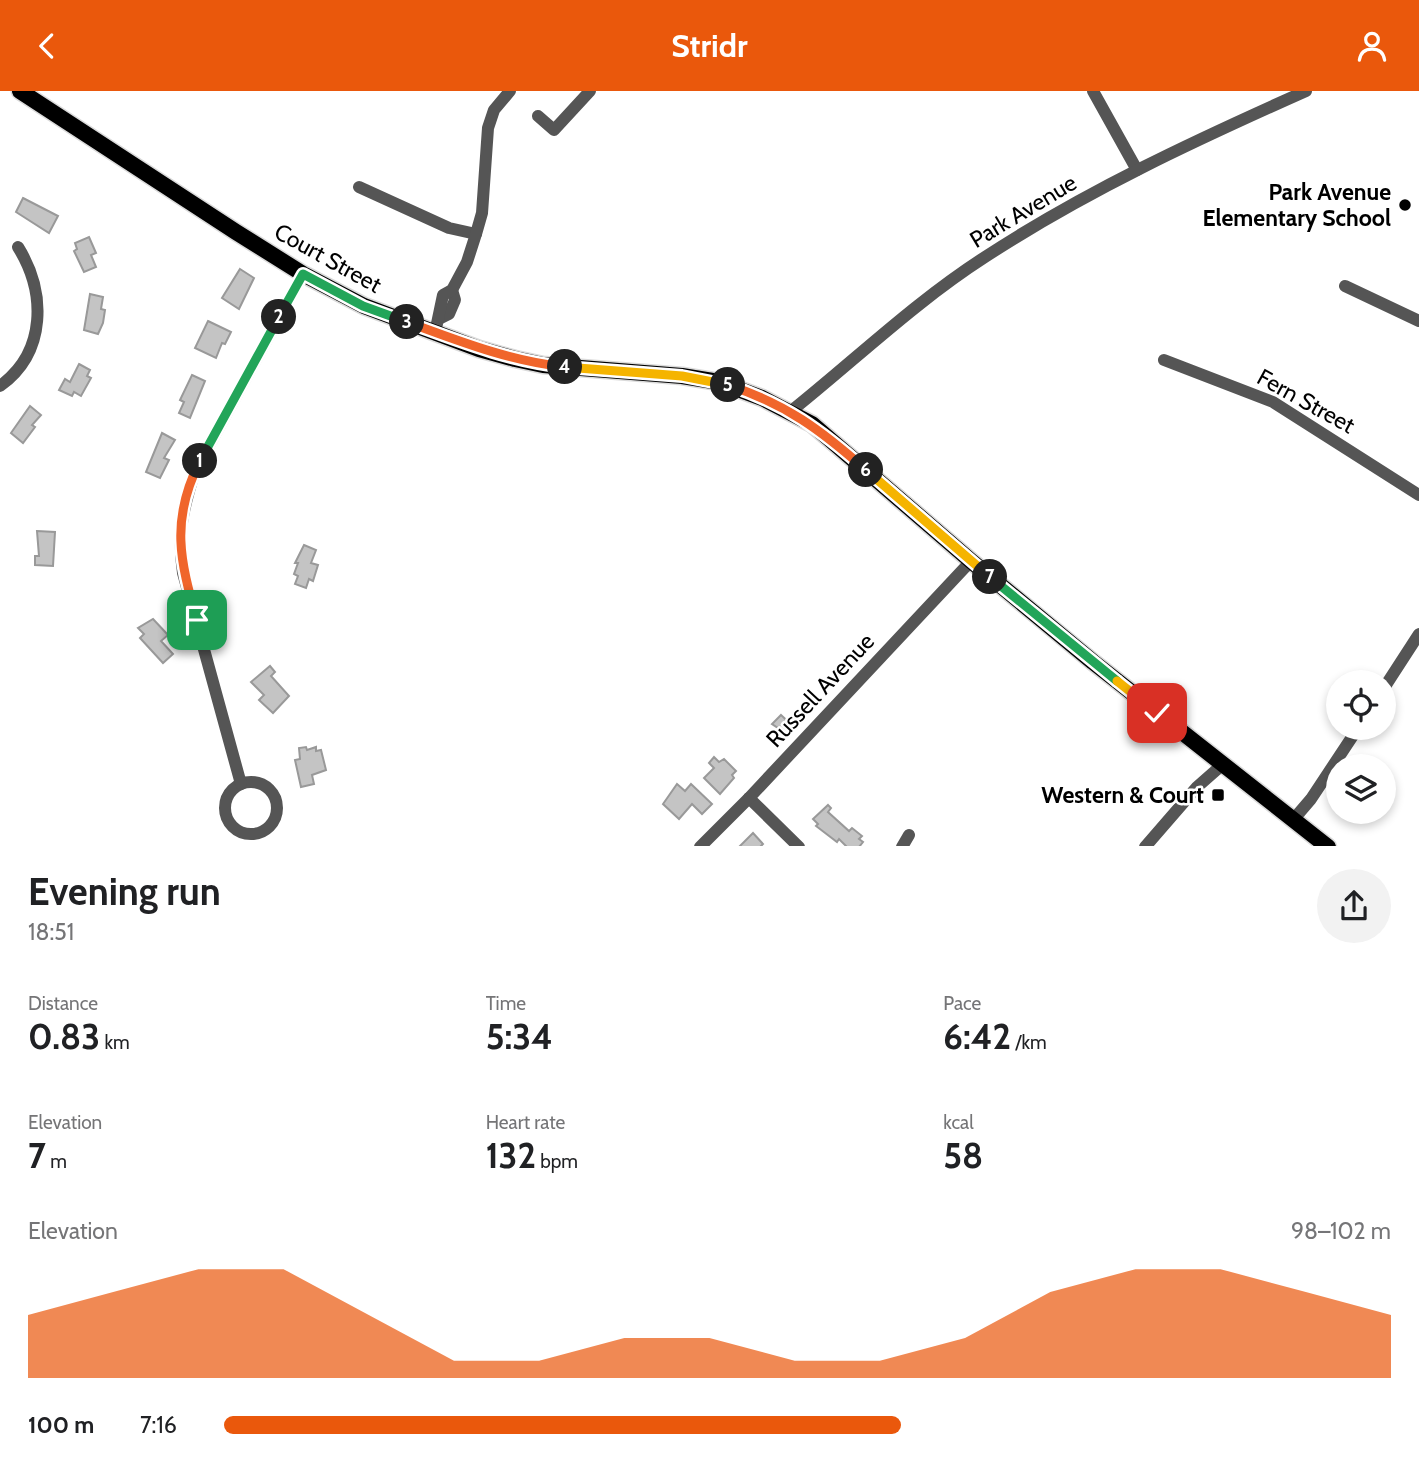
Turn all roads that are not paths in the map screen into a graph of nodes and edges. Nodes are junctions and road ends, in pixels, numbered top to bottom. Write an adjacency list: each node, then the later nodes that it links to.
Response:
1 (20, 91): 11 (main road, Court Street)
2 (510, 91): 9 (street)
3 (590, 91): 6 (street)
4 (1093, 91): 7 (street)
5 (1306, 91): 7 (street, Park Avenue)
6 (538, 116)
7 (1137, 170): 17 (street, Park Avenue)
8 (359, 187): 9 (street)
9 (476, 235): 14 (street)
10 (18, 247): 16 (street)
11 (303, 274): 14 (main road, Court Street); 24 (street)
12 (1345, 286): 13 (street)
13 (1419, 321)
14 (437, 326): 17 (main road, Court Street)
15 (1164, 360): 18 (street, Fern Street)
16 (0, 386)
17 (790, 412): 19 (main road, Court Street)
18 (1419, 495)
19 (971, 561): 23 (main road, Court Street); 25 (street, Russell Avenue)
20 (1419, 633): 21 (street)
21 (1395, 670)
22 (1350, 740): 26 (street)
23 (1222, 765): 26 (main road, Court Street); 29 (street)
24 (242, 784): 24 (street)
25 (749, 798): 27 (street, Russell Avenue); 28 (street)
26 (1293, 820): 30 (main road, Court Street)
27 (700, 846)
28 (799, 846)
29 (1144, 846)
30 (1328, 846)

